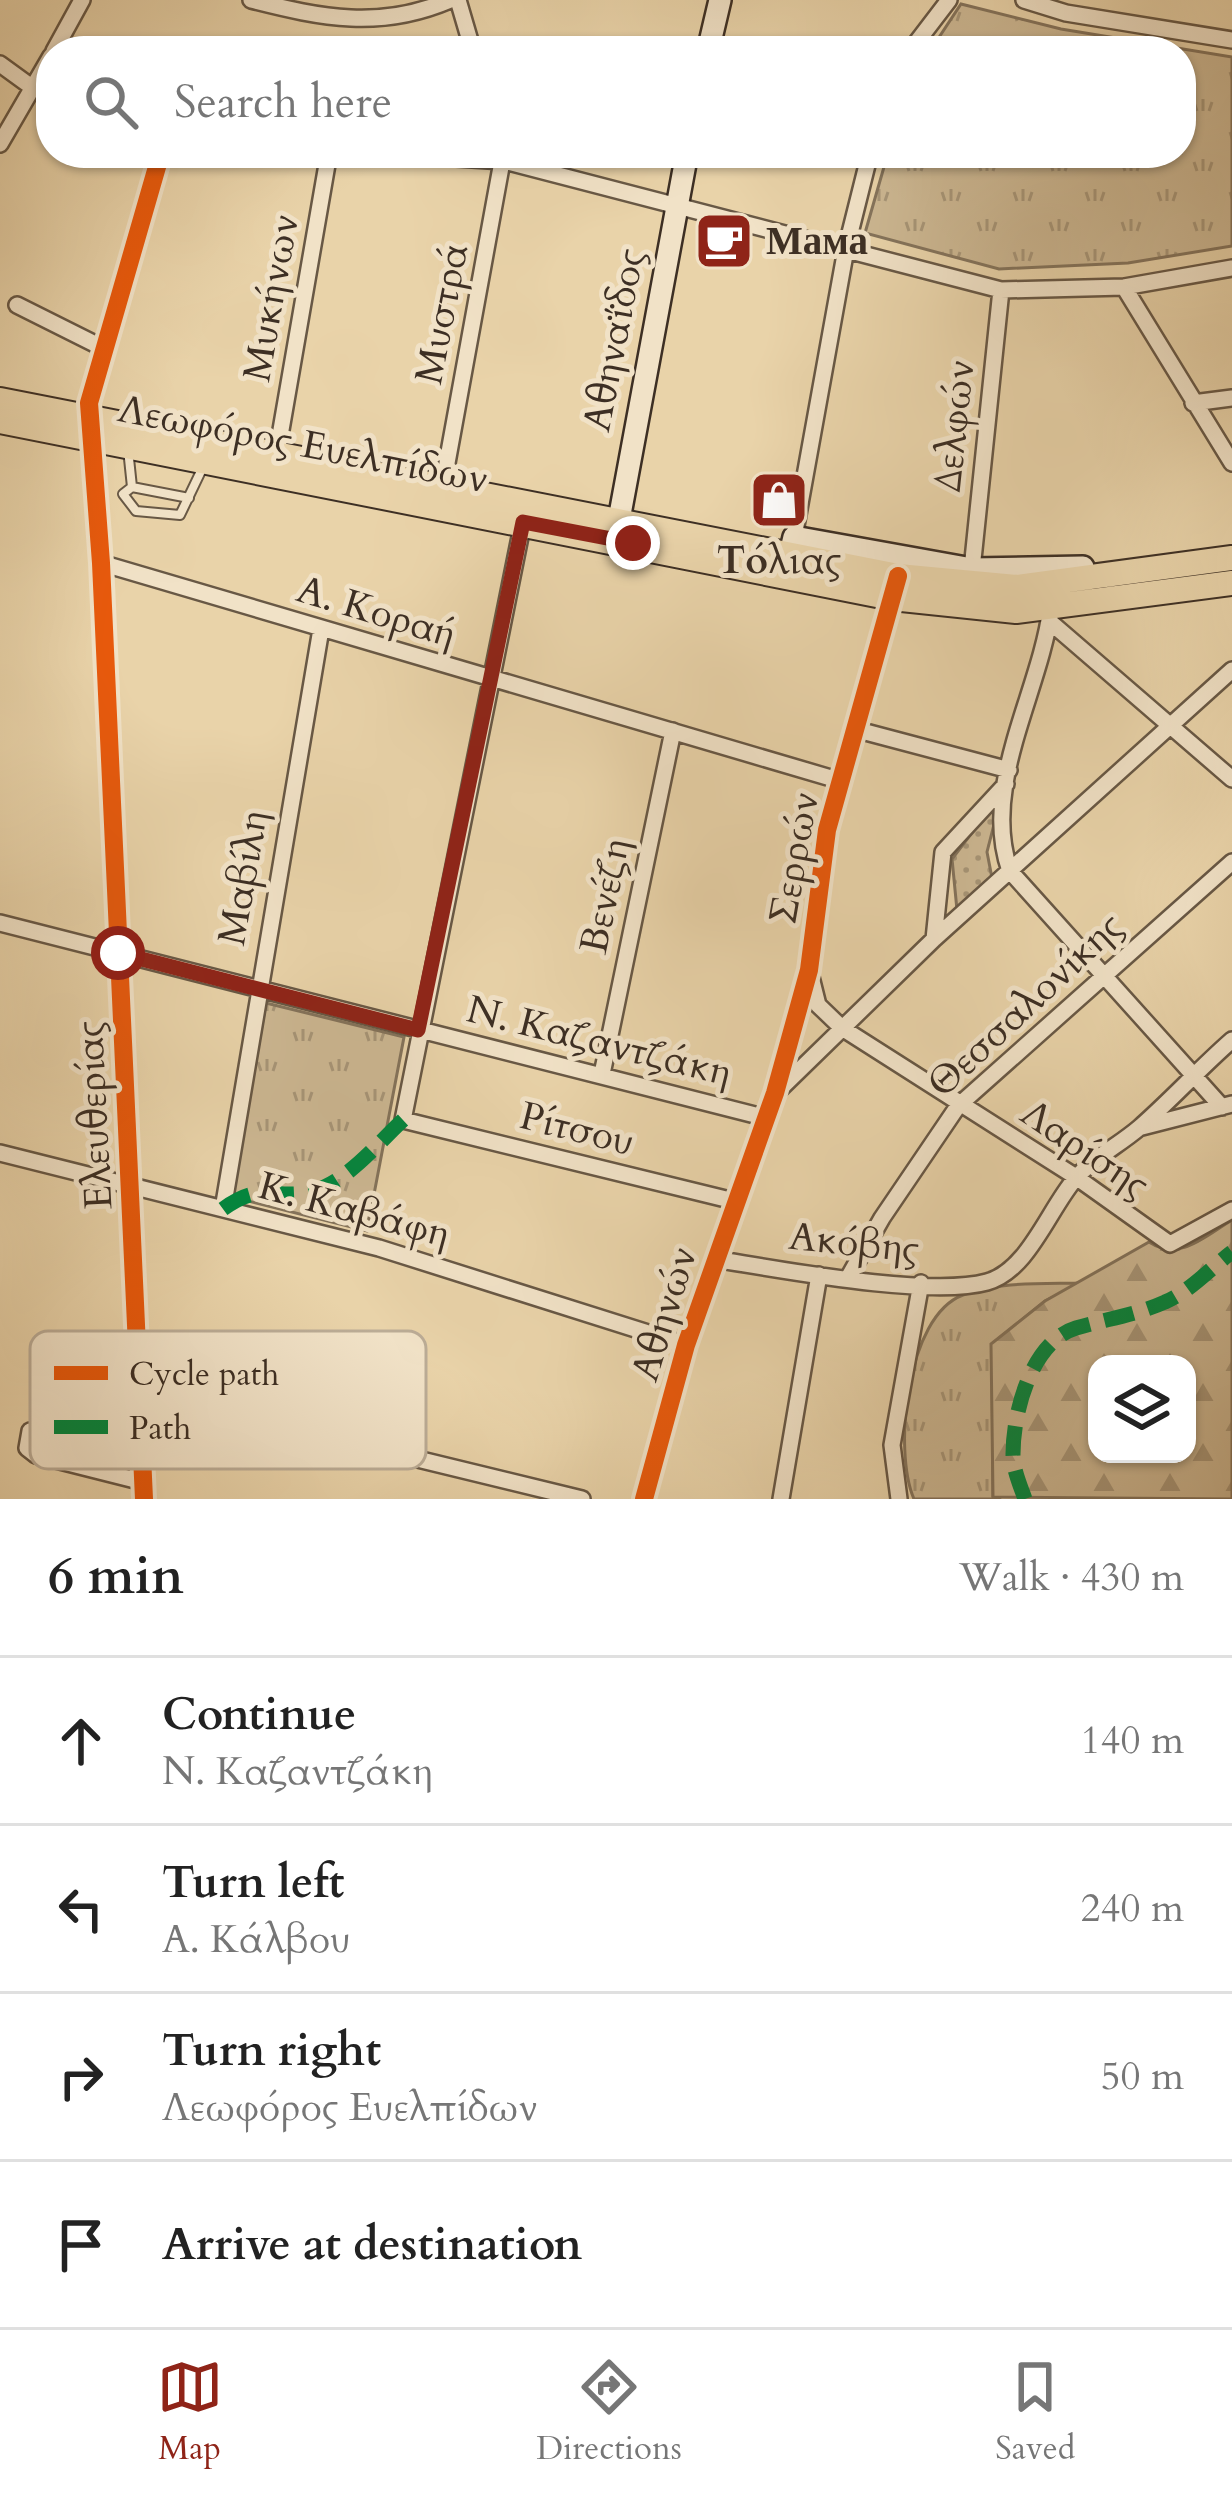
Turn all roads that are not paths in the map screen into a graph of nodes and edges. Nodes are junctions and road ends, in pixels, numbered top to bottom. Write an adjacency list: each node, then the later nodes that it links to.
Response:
1 (82, 0): 8 (street)
2 (251, 0): 3 (street)
3 (454, 0): 9 (street)
4 (719, 0): 10 (street)
5 (949, 0): 11 (street)
6 (1024, 0): 7 (street)
7 (1068, 6): 12 (street)
8 (62, 36)
9 (467, 36)
10 (711, 36)
11 (921, 36)
12 (1232, 40)
13 (0, 64): 15 (street)
14 (36, 82): 15 (street)
15 (33, 88): 16 (street); 17 (street)
16 (36, 89)
17 (0, 144)
18 (156, 168): 30 (street, Ελευθερίας)
19 (326, 168): 37 (street, Μυκήνων)
20 (501, 168): 41 (street, Μυστρά)
21 (546, 168): 24 (street)
22 (684, 168): 24 (street, Αθηναΐδος)
23 (866, 168): 25 (street)
24 (677, 201): 25 (street); 45 (street, Αθηναΐδος)
25 (846, 249): 28 (street); 46 (street)
26 (1232, 268): 27 (street)
27 (1124, 287): 28 (street); 33 (street)
28 (1001, 290): 50 (street, Δελφών)
29 (16, 305): 30 (street)
30 (101, 347): 35 (street, Ελευθερίας)
31 (1232, 398): 33 (street)
32 (0, 400): 35 (main road, Λεωφόρος Ευελπίδων)
33 (1192, 404): 39 (street)
34 (0, 422): 35 (main road, Λεωφόρος Ευελπίδων)
35 (91, 429): 36 (main road, Λεωφόρος Ευελπίδων); 37 (main road, Λεωφόρος Ευελπίδων); 40 (street, Ελευθερίας)
36 (128, 447): 38 (main road, Λεωφόρος Ευελπίδων); 42 (lane)
37 (277, 453): 41 (main road, Λεωφόρος Ευελπίδων)
38 (206, 462): 43 (lane); 44 (main road, Λεωφόρος Ευελπίδων)
39 (1232, 463)
40 (95, 485): 42 (lane); 49 (street, Ελευθερίας)
41 (442, 485): 45 (main road, Λεωφόρος Ευελπίδων)
42 (128, 488): 43 (lane); 43 (lane)
43 (189, 498)
44 (523, 522): 45 (main road, Λεωφόρος Ευελπίδων); 56 (street)
45 (617, 530): 46 (main road, Λεωφόρος Ευελπίδων); 52 (main road, Λεωφόρος Ευελπίδων)
46 (792, 545): 50 (street); 52 (main road, Λεωφόρος Ευελπίδων)
47 (1232, 546): 50 (street)
48 (1232, 558): 52 (main road, Λεωφόρος Ευελπίδων)
49 (101, 563): 54 (street, Α. Κοραή); 67 (street, Ελευθερίας)
50 (972, 569)
51 (1232, 583): 53 (main road, Λεωφόρος Ευελπίδων)
52 (895, 587): 53 (main road, Λεωφόρος Ευελπίδων); 58 (street, Σερρών)
53 (1050, 615): 57 (street); 60 (street)
54 (321, 629): 56 (street, Α. Κοραή); 70 (street, Μαβίλη)
55 (1232, 670): 57 (street)
56 (492, 681): 59 (street, Α. Κοραή); 72 (street)
57 (1173, 724): 61 (street); 64 (street)
58 (857, 730): 60 (street); 62 (street, Σερρών)
59 (673, 731): 62 (street, Α. Κοραή); 75 (street, Βενέζη)
60 (1007, 777): 64 (street); 66 (street)
61 (1232, 779)
62 (842, 781): 68 (street, Σερρών)
63 (1232, 862): 69 (street, Θεσσαλονίκης)
64 (1010, 872): 66 (street); 69 (street)
65 (0, 923): 67 (street, Ν. Καζαντζάκη)
66 (934, 939): 71 (street)
67 (118, 953): 70 (street, Ν. Καζαντζάκη); 84 (street, Ελευθερίας)
68 (809, 970): 71 (street, Λαρίσης); 76 (street, Σερρών)
69 (1103, 974): 74 (street); 77 (street, Θεσσαλονίκης)
70 (257, 989): 72 (street, Ν. Καζαντζάκη); 86 (street, Μαβίλη)
71 (842, 1028): 76 (street); 77 (street, Λαρίσης)
72 (418, 1030): 75 (street, Ν. Καζαντζάκη); 85 (street, Ρίτσου)
73 (1232, 1040): 74 (street)
74 (1194, 1073): 78 (street); 80 (street)
75 (602, 1074): 79 (street, Ν. Καζαντζάκη)
76 (775, 1094): 79 (street, Σερρών)
77 (958, 1106): 83 (street, Λαρίσης); 90 (street, Θεσσαλονίκης)
78 (1227, 1106): 80 (street)
79 (764, 1117): 81 (street, Σερρών)
80 (1139, 1128): 83 (street)
81 (751, 1150): 85 (street, Αθηνών)
82 (0, 1153): 84 (street, Κ. Καβάφη)
83 (1076, 1177): 87 (street, Λαρίσης); 91 (street, Ακόβης)
84 (132, 1186): 86 (street, Κ. Καβάφη); 92 (street, Ελευθερίας)
85 (734, 1201): 88 (street, Αθηνών)
86 (223, 1209): 93 (street, Κ. Καβάφη)
87 (1232, 1210)
88 (715, 1259): 89 (street, Ακόβης); 93 (street, Αθηνών)
89 (819, 1276): 90 (street, Ακόβης); 99 (street)
90 (848, 1278): 91 (street, Ακόβης)
91 (921, 1283): 100 (street)
92 (137, 1331)
93 (686, 1345): 98 (street, Αθηνών)
94 (426, 1461): 97 (street)
95 (82, 1469): 96 (street)
96 (143, 1491)
97 (582, 1499)
98 (644, 1499)
99 (781, 1499)
100 (899, 1499)

